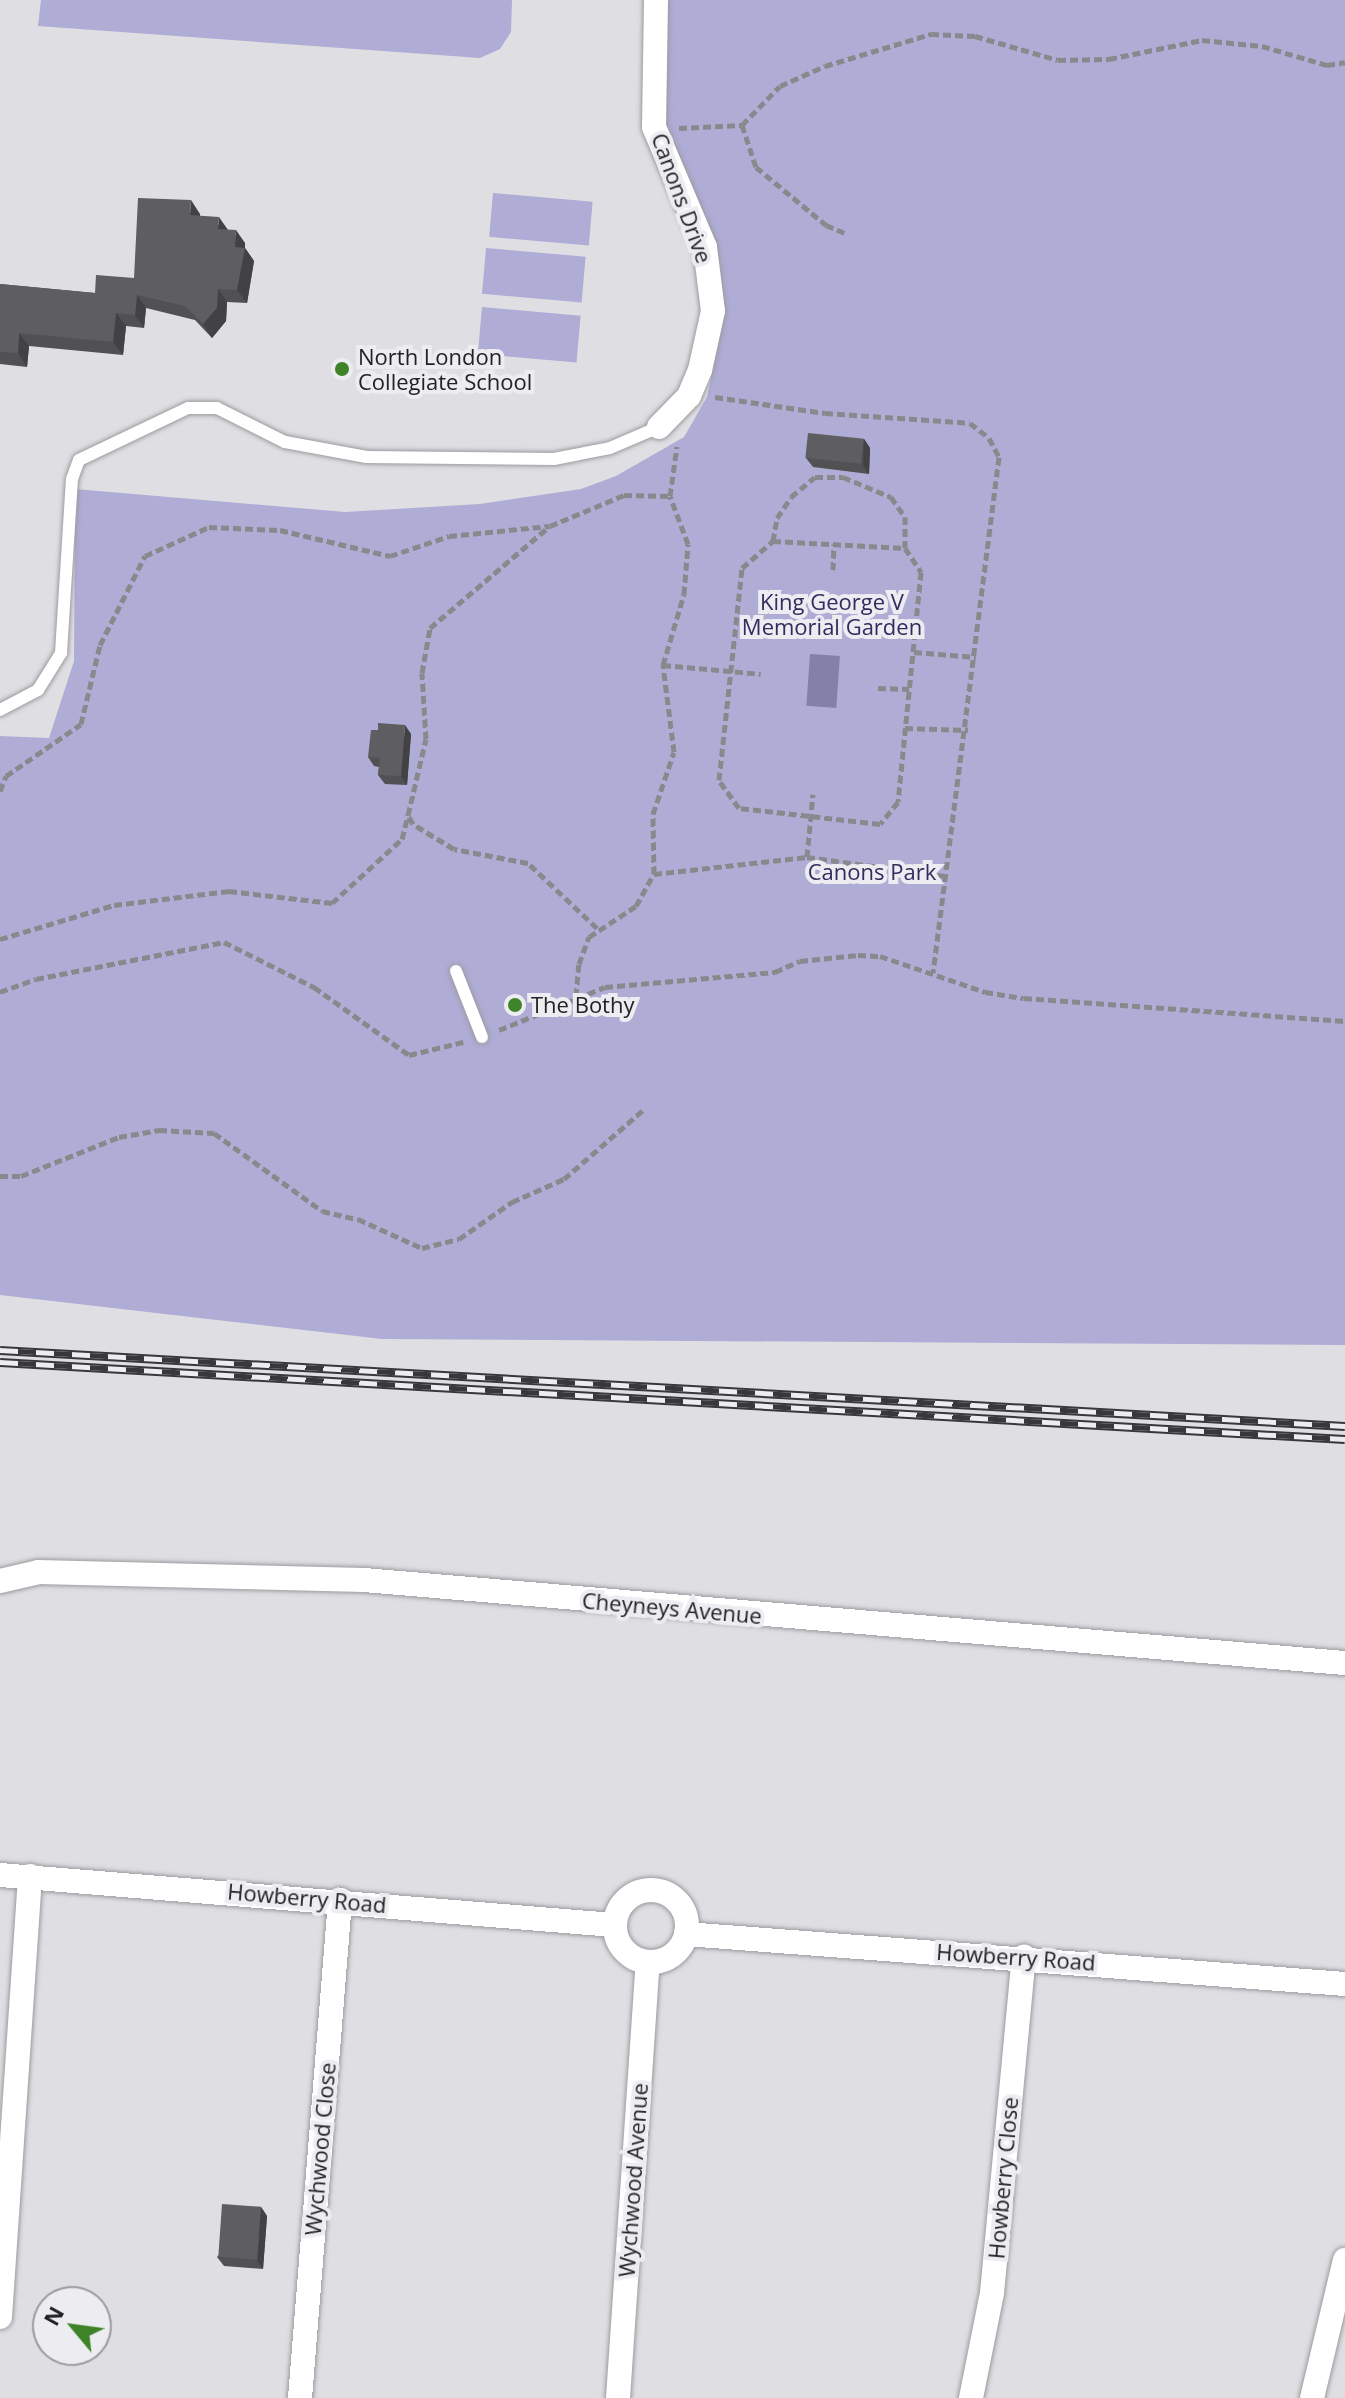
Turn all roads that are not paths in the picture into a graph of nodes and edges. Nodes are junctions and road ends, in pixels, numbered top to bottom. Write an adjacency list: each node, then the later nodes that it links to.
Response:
1 (656, 0): 2 (street, Canons Drive)
2 (666, 422): 3 (lane)
3 (0, 710)
4 (456, 971): 5 (lane)
5 (482, 1037)
6 (0, 1581): 7 (street, Cheyneys Avenue)
7 (1345, 1663)
8 (0, 1875): 9 (street, Howberry Road)
9 (30, 1876): 10 (street, Howberry Road); 18 (street)
10 (340, 1900): 11 (street, Howberry Road); 19 (street, Wychwood Close)
11 (614, 1925): 12 (street); 14 (street)
12 (686, 1934): 13 (street, Howberry Road); 14 (street)
13 (1024, 1957): 15 (street, Howberry Road); 21 (street, Howberry Close)
14 (648, 1963): 20 (street, Wychwood Avenue)
15 (1345, 1984)
16 (1345, 2260): 17 (street)
17 (1339, 2313): 22 (street)
18 (0, 2317)
19 (300, 2398)
20 (618, 2398)
21 (971, 2398)
22 (1312, 2398)

